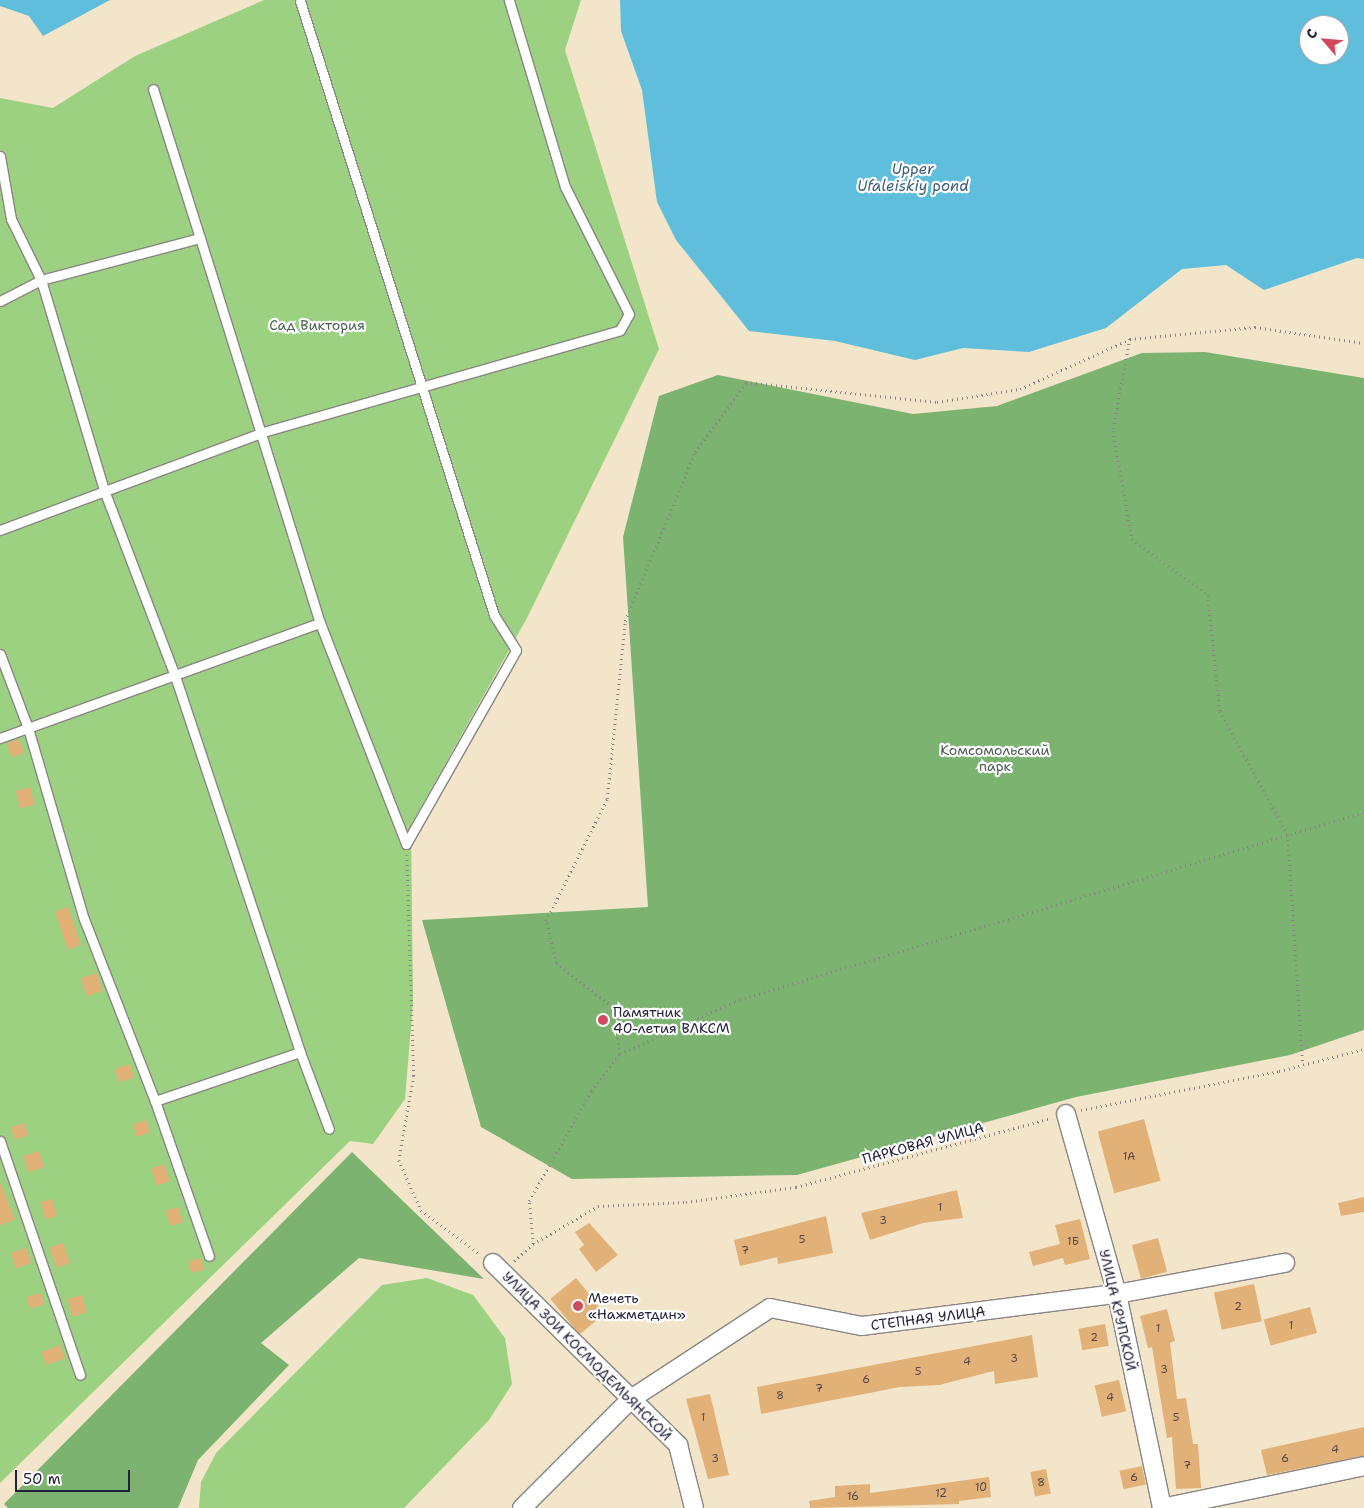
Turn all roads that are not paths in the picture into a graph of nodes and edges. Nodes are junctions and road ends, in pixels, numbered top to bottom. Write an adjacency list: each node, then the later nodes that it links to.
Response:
1 (509, 0): 8 (lane)
2 (300, 1): 8 (lane)
3 (153, 89): 5 (lane)
4 (0, 156): 6 (lane)
5 (200, 238): 6 (lane); 9 (lane)
6 (42, 280): 7 (lane); 10 (lane)
7 (0, 301)
8 (422, 388): 9 (lane); 12 (lane)
9 (263, 432): 10 (lane); 12 (lane)
10 (104, 490): 11 (lane); 14 (lane)
11 (0, 530)
12 (320, 623): 14 (lane)
13 (0, 654): 15 (lane)
14 (174, 673): 15 (lane); 17 (lane)
15 (28, 728): 16 (lane); 18 (lane)
16 (0, 738)
17 (300, 1052): 18 (lane); 20 (lane)
18 (155, 1101): 22 (lane)
19 (1066, 1114): 25 (street, УЛИЦА КРУПСКОЙ)
20 (330, 1129)
21 (0, 1141): 26 (lane)
22 (209, 1256)
23 (1285, 1263): 25 (street, СТЕПНАЯ УЛИЦА)
24 (498, 1268): 27 (street, УЛИЦА ЗОИ КОСМОДЕМЬЯНСКОЙ)
25 (1117, 1294): 27 (street, СТЕПНАЯ УЛИЦА); 31 (street, УЛИЦА КРУПСКОЙ)
26 (80, 1375)
27 (631, 1399): 29 (street, СТЕПНАЯ УЛИЦА); 30 (street, УЛИЦА ЗОИ КОСМОДЕМЬЯНСКОЙ)
28 (1364, 1466): 31 (street)
29 (522, 1508)
30 (694, 1508)
31 (1162, 1508)

